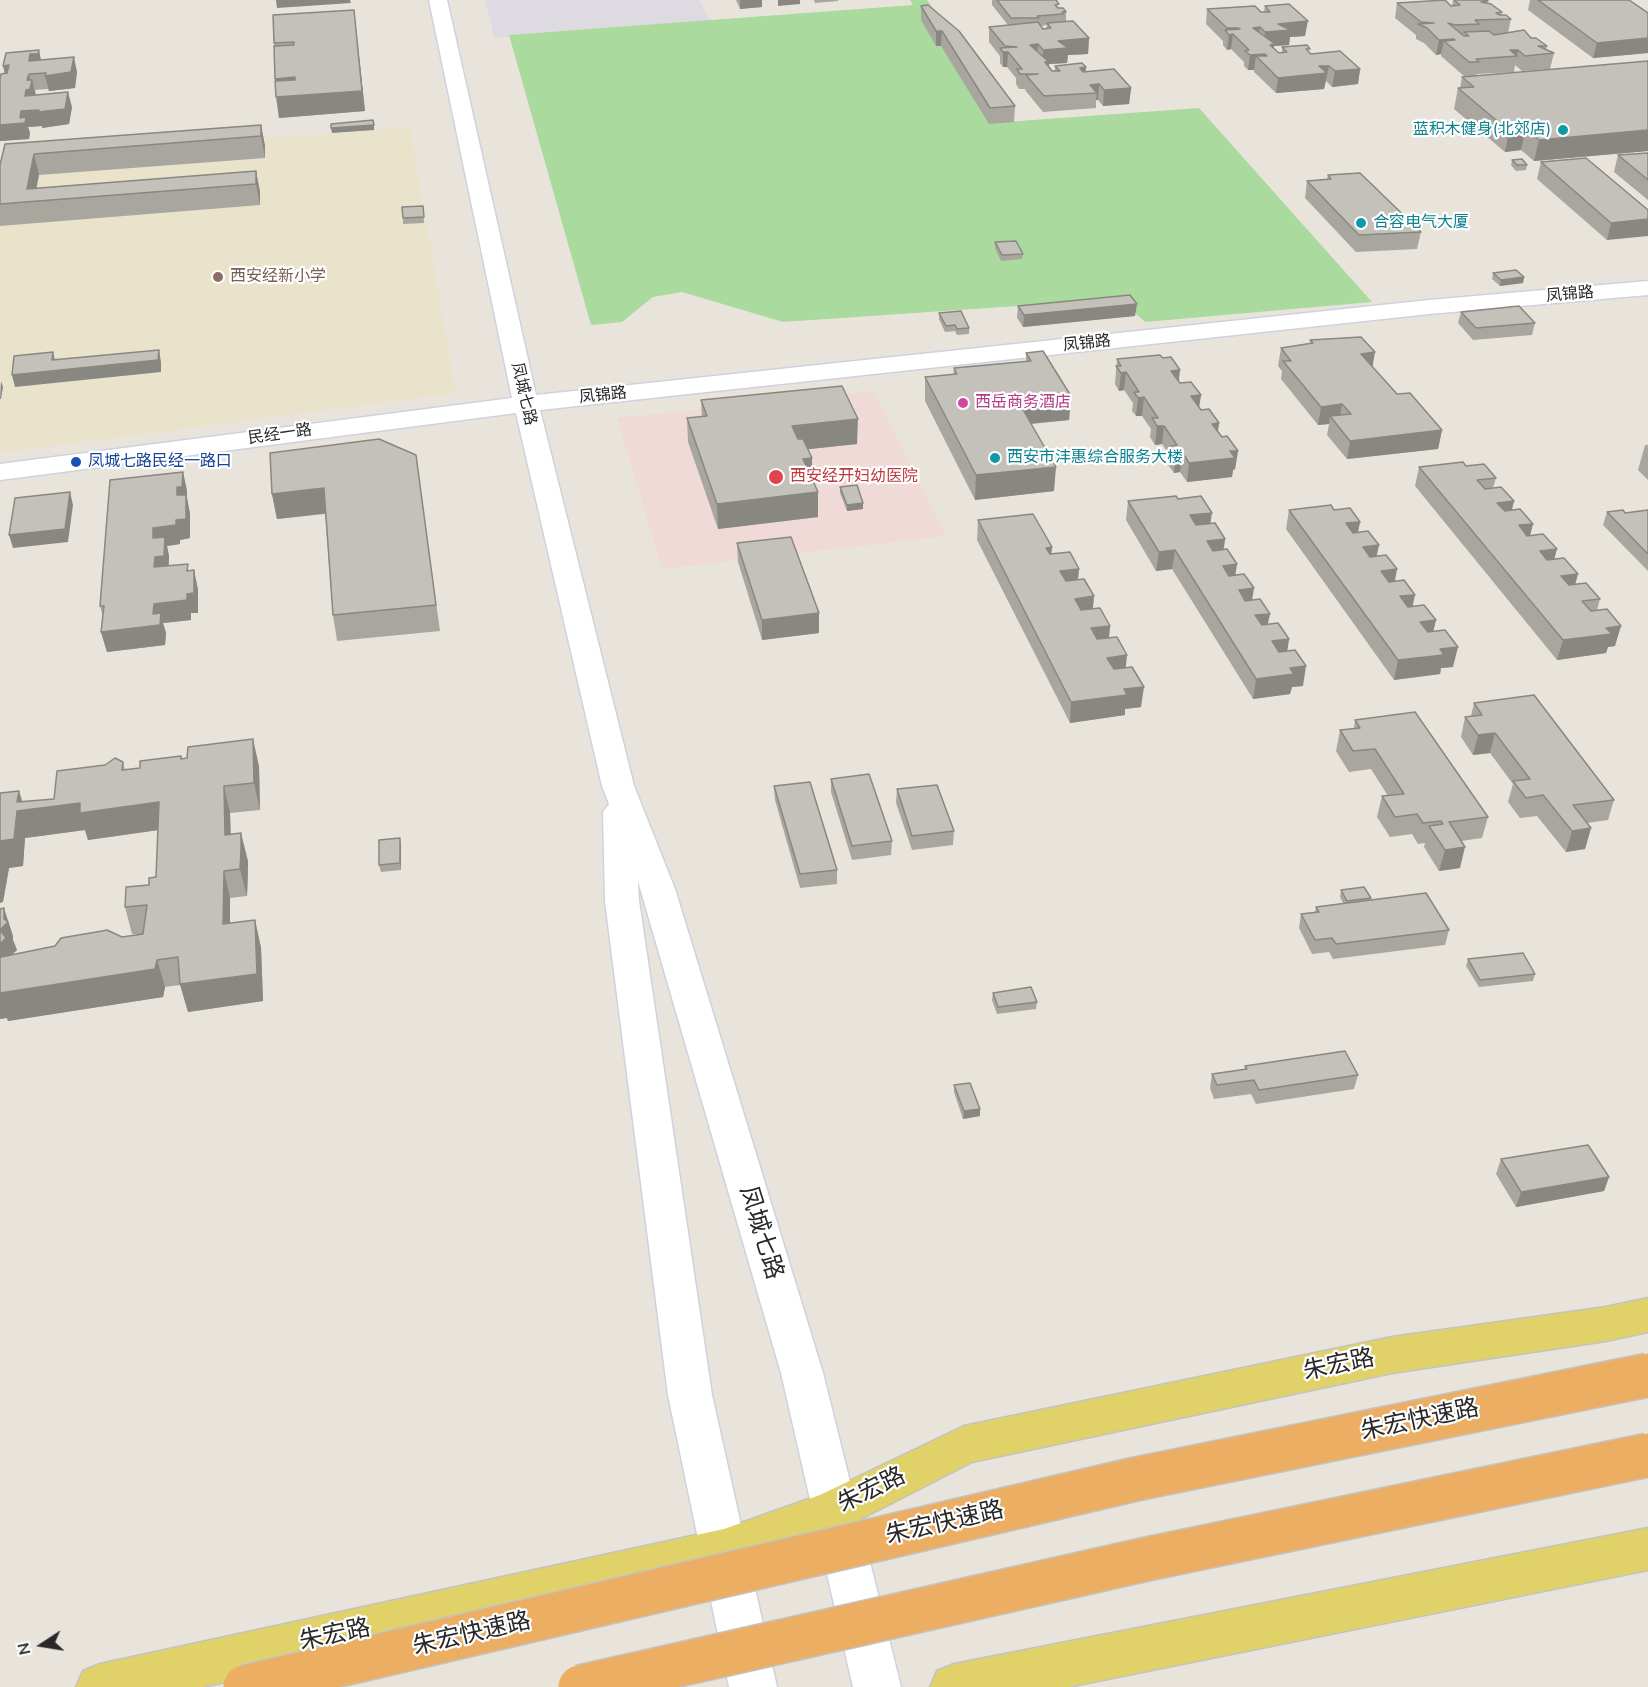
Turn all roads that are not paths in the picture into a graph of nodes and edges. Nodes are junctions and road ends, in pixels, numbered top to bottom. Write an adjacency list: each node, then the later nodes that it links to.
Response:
1 (438, 0): 3 (street, 凤城七路)
2 (1648, 288): 3 (street, 凤锦路)
3 (525, 404): 4 (street, 民经一路); 5 (street, 凤城七路)
4 (0, 472)
5 (618, 786): 9 (street, 凤城七路); 11 (street, 凤城七路)
6 (1648, 1315): 9 (main road, 朱宏路)
7 (1648, 1375): 13 (highway, 朱宏快速路, bridge)
8 (1648, 1455): 14 (highway, bridge)
9 (835, 1510): 11 (main road, 朱宏路); 16 (street, 凤城七路)
10 (1648, 1549): 17 (main road)
11 (724, 1550): 12 (main road, 朱宏路); 15 (street, 凤城七路)
12 (100, 1687)
13 (245, 1687)
14 (580, 1687)
15 (753, 1687)
16 (877, 1687)
17 (954, 1687)

